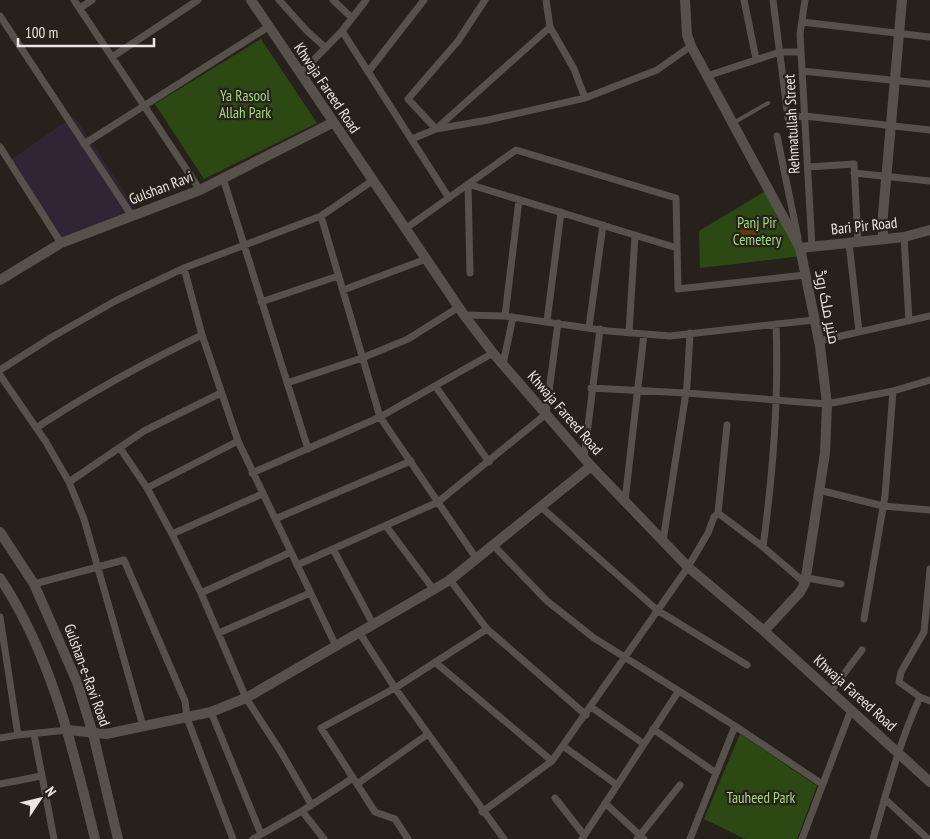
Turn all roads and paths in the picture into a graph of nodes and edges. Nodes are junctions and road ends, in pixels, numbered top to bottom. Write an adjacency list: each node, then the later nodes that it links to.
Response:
1 (74, 0): 16 (street)
2 (92, 0): 16 (street)
3 (198, 0): 29 (street)
4 (251, 0): 20 (street, Khwaja Fareed Road)
5 (279, 0): 26 (street)
6 (333, 0): 18 (street)
7 (366, 0): 18 (street)
8 (424, 0): 32 (street)
9 (486, 0): 44 (street)
10 (546, 0): 21 (street)
11 (685, 0): 25 (street, منیر ملک روڈ)
12 (744, 0): 30 (street)
13 (773, 0): 27 (street)
14 (805, 0): 19 (street, Rehmatullah Street)
15 (902, 0): 23 (street)
16 (80, 8): 29 (street)
17 (0, 16): 48 (street)
18 (352, 18): 22 (street)
19 (802, 22): 23 (street); 28 (street, Rehmatullah Street)
20 (268, 27): 33 (street, Khwaja Fareed Road); 39 (street)
21 (550, 27): 37 (street); 44 (street)
22 (342, 32): 26 (street); 32 (street)
23 (899, 34): 24 (street); 35 (street)
24 (930, 37)
25 (691, 46): 34 (street, منیر ملک روڈ); 37 (street)
26 (326, 48): 33 (street)
27 (780, 52): 28 (street); 30 (street); 40 (street)
28 (801, 52): 31 (street, Rehmatullah Street)
29 (112, 57): 39 (street)
30 (756, 60): 34 (street)
31 (802, 70): 35 (street); 40 (street, Rehmatullah Street)
32 (368, 72): 47 (street)
33 (300, 74): 41 (street, Khwaja Fareed Road)
34 (707, 76): 42 (street, منیر ملک روڈ)
35 (895, 80): 36 (street); 43 (street)
36 (930, 84)
37 (585, 98): 44 (street)
38 (768, 103): 42 (lane)
39 (144, 106): 48 (street); 57 (street)
40 (805, 116): 43 (street); 50 (street, Rehmatullah Street)
41 (332, 123): 53 (street, Gulshan Ravi); 54 (street, Khwaja Fareed Road)
42 (733, 124): 74 (street, منیر ملک روڈ)
43 (891, 126): 45 (street); 52 (street)
44 (436, 129): 47 (street)
45 (930, 130)
46 (777, 136): 74 (street)
47 (412, 139): 58 (street)
48 (84, 144): 61 (street)
49 (0, 147): 70 (street)
50 (808, 167): 51 (street); 72 (street, Rehmatullah Street)
51 (854, 173): 52 (street); 69 (street)
52 (886, 177): 55 (street); 68 (street)
53 (223, 178): 57 (street, Gulshan Ravi); 71 (street)
54 (372, 181): 62 (street); 64 (street, Khwaja Fareed Road)
55 (930, 181)
56 (468, 184): 58 (street); 59 (street); 73 (street); 77 (street)
57 (200, 190): 61 (street, Gulshan Ravi)
58 (448, 198): 64 (street)
59 (519, 200): 60 (street); 84 (street)
60 (561, 212): 63 (street); 87 (street)
61 (132, 216): 70 (street, Gulshan Ravi)
62 (321, 216): 71 (street); 79 (street)
63 (603, 225): 66 (street); 91 (street)
64 (405, 229): 75 (street, Khwaja Fareed Road)
65 (930, 230): 67 (street, Bari Pir Road)
66 (635, 235): 73 (street); 94 (street)
67 (904, 237): 68 (street, Bari Pir Road); 88 (street)
68 (883, 239): 69 (street, Bari Pir Road)
69 (853, 242): 72 (street, Bari Pir Road); 93 (street)
70 (61, 243): 80 (street, Gulshan Ravi)
71 (243, 246): 76 (street); 82 (street)
72 (812, 247): 74 (street, Bari Pir Road)
73 (677, 248): 78 (street)
74 (800, 248): 78 (street, منیر ملک روڈ)
75 (426, 259): 81 (street); 83 (street, Khwaja Fareed Road)
76 (184, 268): 97 (street); 102 (street)
77 (470, 273)
78 (805, 275): 86 (street, منیر ملک روڈ)
79 (338, 276): 81 (street); 82 (street)
80 (0, 280)
81 (342, 290): 100 (street)
82 (261, 302): 105 (street)
83 (462, 311): 84 (street); 99 (street, Khwaja Fareed Road); 100 (street)
84 (509, 316): 87 (street); 101 (street)
85 (930, 316): 88 (street)
86 (814, 320): 90 (street); 98 (street, منیر ملک روڈ)
87 (546, 321): 89 (street)
88 (909, 321): 93 (street)
89 (558, 323): 91 (street); 114 (street)
90 (776, 324): 95 (street); 112 (street)
91 (590, 327): 92 (street)
92 (600, 329): 94 (street); 107 (street)
93 (859, 332): 98 (street)
94 (629, 333): 96 (street)
95 (690, 333): 96 (street); 111 (street)
96 (644, 334): 108 (street)
97 (202, 336): 110 (street); 117 (street)
98 (819, 341): 113 (street, منیر ملک روڈ)
99 (493, 353): 101 (street, Khwaja Fareed Road); 106 (street)
100 (362, 358): 105 (street); 115 (street)
101 (503, 364): 114 (street, Khwaja Fareed Road)
102 (0, 370)
103 (0, 375): 117 (street)
104 (930, 380): 109 (street)
105 (287, 383): 120 (street)
106 (436, 387): 115 (street); 123 (street)
107 (592, 388): 108 (street); 121 (street)
108 (638, 391): 111 (street); 130 (street)
109 (893, 391): 113 (street); 132 (street)
110 (221, 393): 118 (street); 119 (street)
111 (686, 393): 112 (street); 140 (street)
112 (776, 400): 113 (street); 142 (street)
113 (827, 404): 128 (street, منیر ملک روڈ)
114 (546, 414): 121 (street, Khwaja Fareed Road); 123 (street)
115 (380, 417): 120 (street); 122 (street)
116 (727, 425): 135 (street)
117 (36, 428): 126 (street)
118 (238, 441): 125 (street); 127 (street)
119 (120, 448): 126 (street); 127 (street)
120 (308, 449): 125 (street)
121 (584, 458): 124 (street, Khwaja Fareed Road)
122 (411, 461): 131 (street); 136 (street)
123 (489, 462): 131 (street)
124 (591, 466): 130 (street, Khwaja Fareed Road); 133 (street)
125 (252, 473): 129 (street)
126 (69, 482): 148 (street)
127 (147, 488): 139 (street)
128 (819, 490): 132 (street); 151 (street, منیر ملک روڈ)
129 (262, 494): 136 (street); 139 (street)
130 (625, 501): 140 (street, Khwaja Fareed Road)
131 (438, 502): 137 (street); 145 (street)
132 (883, 506): 134 (street); 160 (street)
133 (541, 507): 141 (street); 158 (street)
134 (930, 510)
135 (718, 513): 142 (street); 147 (street)
136 (275, 519): 144 (street)
137 (386, 526): 143 (street); 155 (street)
138 (0, 532): 153 (street, Gulshan-e-Ravi Road)
139 (172, 534): 156 (street)
140 (663, 541): 147 (street, Khwaja Fareed Road)
141 (493, 545): 145 (street); 169 (street)
142 (763, 547): 151 (street)
143 (333, 549): 146 (street); 161 (street)
144 (291, 552): 146 (street); 156 (street)
145 (476, 558): 150 (street)
146 (297, 565): 157 (street)
147 (688, 566): 158 (street); 163 (street, Khwaja Fareed Road)
148 (98, 568): 153 (street); 182 (street); 183 (street)
149 (930, 569): 166 (street)
150 (450, 580): 155 (street); 162 (street)
151 (806, 581): 154 (street); 163 (street)
152 (1, 582): 185 (street)
153 (34, 584): 188 (street, Gulshan-e-Ravi Road)
154 (841, 584)
155 (434, 590): 161 (street)
156 (201, 593): 165 (street)
157 (310, 593): 165 (street); 167 (street)
158 (656, 610): 169 (street); 171 (street)
159 (0, 617): 190 (street)
160 (864, 619)
161 (373, 624): 164 (street)
162 (487, 629): 170 (street); 181 (street)
163 (764, 631): 173 (street, Khwaja Fareed Road)
164 (359, 632): 167 (street); 172 (street)
165 (219, 633): 176 (street)
166 (927, 633): 175 (street)
167 (336, 646): 176 (street)
168 (862, 650): 173 (street)
169 (624, 659): 174 (street); 178 (street)
170 (435, 662): 172 (street); 195 (street)
171 (747, 665)
172 (396, 688): 189 (street); 198 (street)
173 (831, 691): 179 (street, Khwaja Fareed Road)
174 (678, 692): 184 (street); 186 (street)
175 (920, 697): 177 (street); 194 (street)
176 (246, 698): 180 (street); 207 (street)
177 (930, 701)
178 (591, 707): 181 (street); 192 (street)
179 (851, 710): 194 (street, Khwaja Fareed Road); 201 (street)
180 (211, 712): 182 (street); 210 (street)
181 (586, 715): 193 (street)
182 (187, 718): 183 (street); 216 (street)
183 (143, 726): 188 (street)
184 (735, 726): 196 (street); 201 (street)
185 (68, 730): 187 (street); 188 (street); 214 (street)
186 (653, 730): 192 (street); 196 (street)
187 (34, 734): 190 (street); 197 (street)
188 (93, 734): 215 (street, Gulshan-e-Ravi Road)
189 (428, 734): 198 (street); 209 (street)
190 (18, 735): 191 (street)
191 (0, 738)
192 (644, 744): 202 (street)
193 (563, 746): 195 (street); 202 (street)
194 (898, 752): 199 (street, Khwaja Fareed Road); 205 (street)
195 (552, 761): 209 (street)
196 (716, 773): 221 (street)
197 (42, 776): 200 (street); 213 (street)
198 (355, 781): 207 (street); 219 (street)
199 (930, 782)
200 (0, 784)
201 (822, 784): 222 (street)
202 (617, 785): 206 (street)
203 (680, 785): 212 (street)
204 (555, 798): 211 (street)
205 (885, 799): 223 (street); 224 (street)
206 (605, 803): 211 (street); 212 (street)
207 (311, 804): 208 (street)
208 (302, 811): 210 (street); 218 (street)
209 (482, 812): 220 (street)
210 (261, 834): 217 (street)
211 (583, 837)
212 (640, 838)
213 (54, 839)
214 (95, 839)
215 (118, 839)
216 (233, 839)
217 (253, 839)
218 (324, 839)
219 (408, 839)
220 (504, 839)
221 (690, 839)
222 (802, 839)
223 (873, 839)
224 (928, 839)

